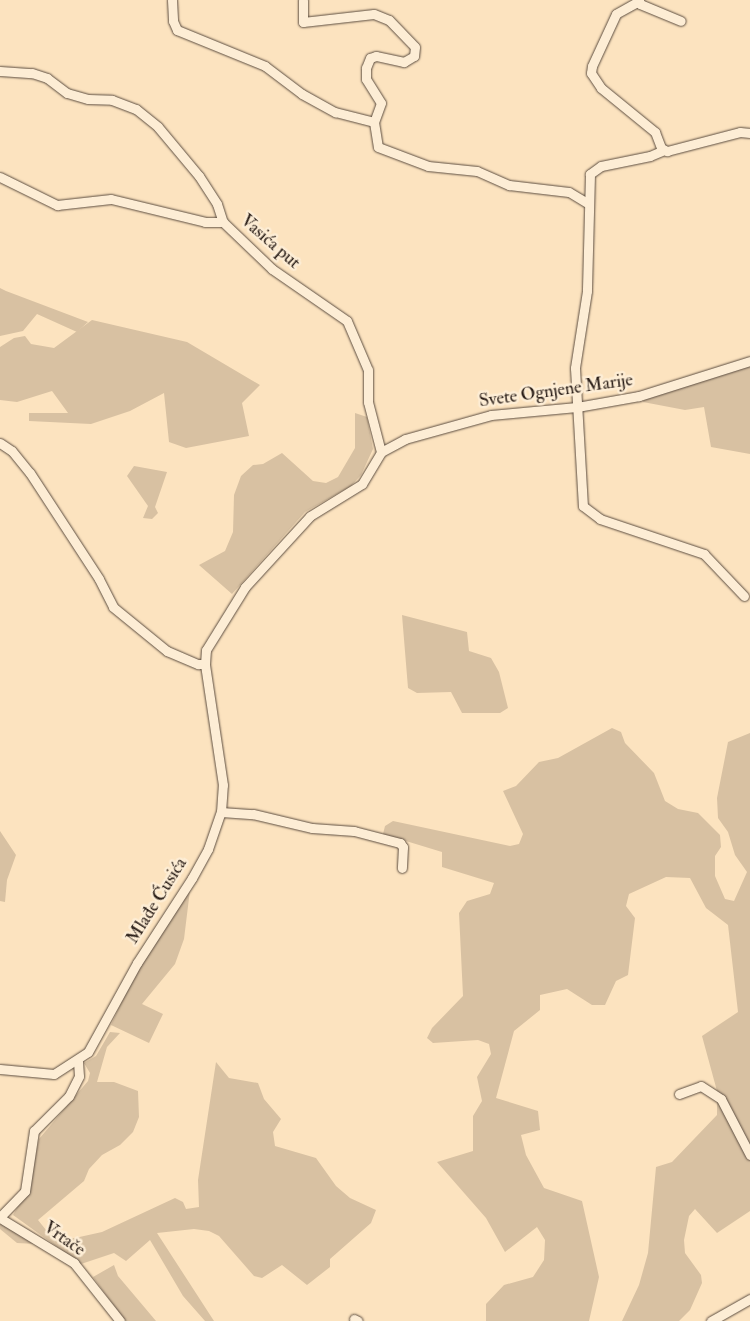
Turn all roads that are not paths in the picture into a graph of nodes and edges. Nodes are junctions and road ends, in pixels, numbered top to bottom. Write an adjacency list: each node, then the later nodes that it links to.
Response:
1 (172, 0): 6 (street)
2 (303, 0): 6 (street)
3 (639, 0): 4 (street); 8 (street)
4 (681, 21)
5 (0, 71): 11 (street, Vasića put)
6 (374, 122): 10 (street)
7 (750, 134): 8 (street)
8 (664, 150): 10 (street)
9 (0, 177): 11 (street)
10 (589, 204): 13 (street)
11 (223, 222): 15 (street, Vasića put)
12 (750, 361): 13 (street, Svete Ognjene Marije)
13 (577, 407): 15 (street, Svete Ognjene Marije); 16 (street)
14 (0, 443): 17 (street)
15 (381, 452): 17 (street)
16 (744, 596)
17 (205, 664): 18 (street, Mlađe Ćusića)
18 (221, 812): 19 (street); 20 (street, Mlađe Ćusića)
19 (402, 868)
20 (78, 1061): 21 (street, Mlađe Ćusića); 24 (street)
21 (0, 1069)
22 (680, 1094): 23 (street)
23 (750, 1155)
24 (0, 1218): 26 (street, Vrtače)
25 (750, 1299): 27 (street)
26 (120, 1321)
27 (711, 1321)

